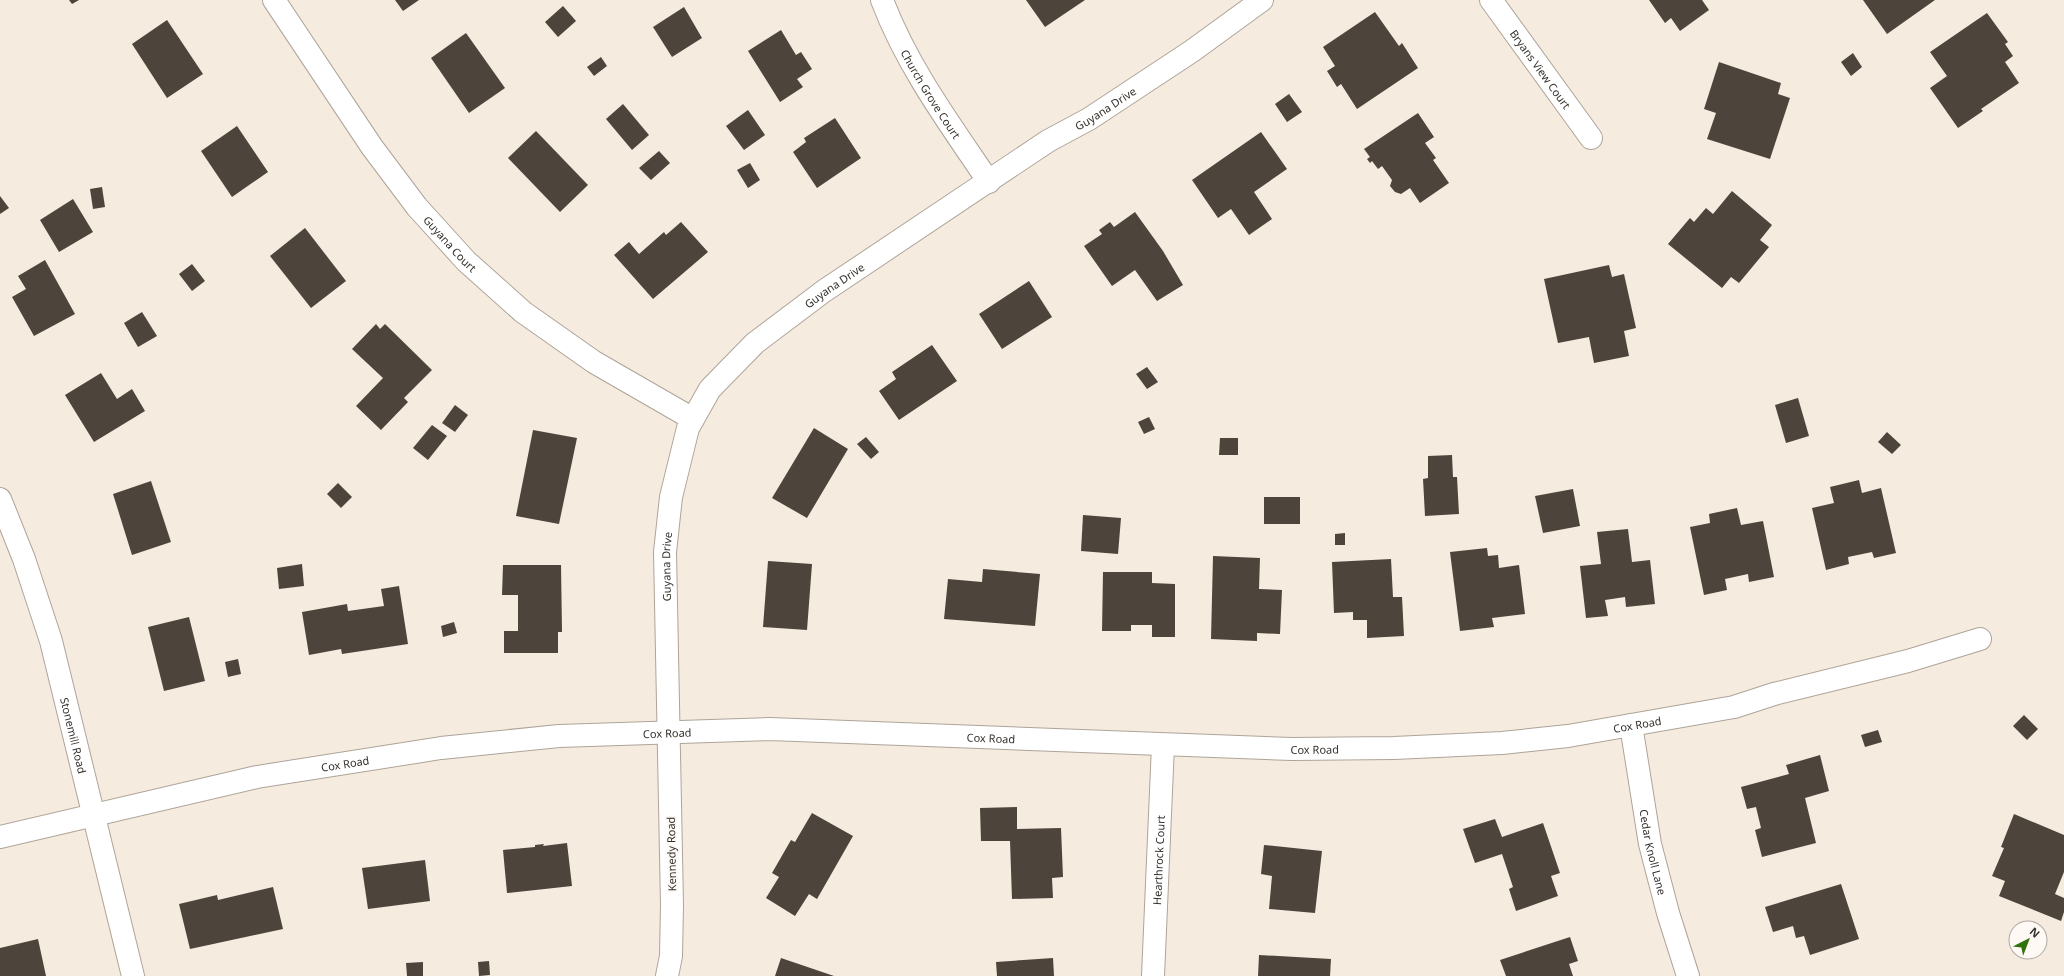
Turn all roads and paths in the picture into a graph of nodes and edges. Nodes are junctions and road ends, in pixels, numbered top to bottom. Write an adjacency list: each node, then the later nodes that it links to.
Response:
1 (274, 0): 7 (street, Guyana Court)
2 (882, 0): 6 (street, Church Grove Court)
3 (1262, 0): 6 (street, Guyana Drive)
4 (1491, 0): 5 (street, Bryans View Court)
5 (1591, 138)
6 (989, 182): 7 (street, Guyana Drive)
7 (693, 419): 11 (street, Guyana Drive)
8 (0, 499): 13 (street, Stonemill Road)
9 (1980, 639): 10 (street, Cox Road)
10 (1631, 725): 12 (street, Cox Road); 18 (street, Cedar Knoll Lane)
11 (669, 732): 12 (street, Cox Road); 13 (street, Cox Road); 16 (street, Kennedy Road)
12 (1163, 745): 17 (street, Hearthrock Court)
13 (94, 815): 14 (street, Cox Road); 15 (street, Stonemill Road)
14 (0, 837)
15 (133, 976)
16 (667, 976)
17 (1153, 976)
18 (1688, 976)

